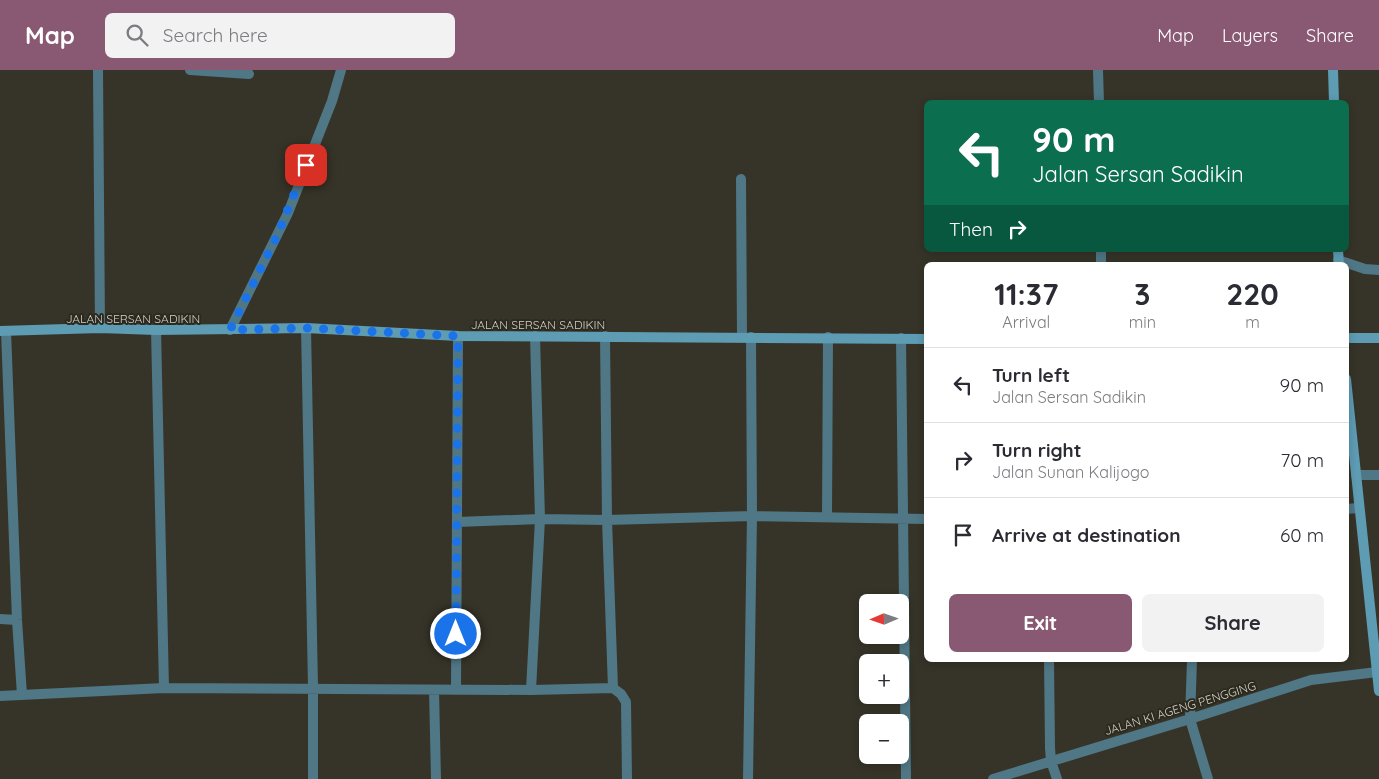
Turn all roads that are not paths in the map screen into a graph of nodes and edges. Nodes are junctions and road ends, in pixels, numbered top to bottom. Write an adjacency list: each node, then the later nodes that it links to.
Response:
1 (98, 70): 12 (street)
2 (190, 70): 6 (street)
3 (341, 70): 15 (street)
4 (1098, 70): 7 (street)
5 (1333, 70): 8 (main road)
6 (249, 74)
7 (1099, 100)
8 (1334, 100)
9 (741, 179): 20 (street)
10 (1349, 262): 11 (street)
11 (1379, 270)
12 (100, 328): 14 (main road, JALAN SERSAN SADIKIN); 16 (main road, JALAN SERSAN SADIKIN)
13 (306, 328): 15 (main road, JALAN SERSAN SADIKIN); 17 (main road, JALAN SERSAN SADIKIN); 44 (street)
14 (156, 330): 15 (main road, JALAN SERSAN SADIKIN); 45 (street)
15 (230, 330)
16 (3, 331): 39 (street)
17 (458, 336): 18 (main road, JALAN SERSAN SADIKIN); 37 (street)
18 (535, 336): 19 (main road, JALAN SERSAN SADIKIN); 33 (street)
19 (605, 336): 20 (main road, JALAN SERSAN SADIKIN); 35 (street)
20 (746, 337): 21 (main road, JALAN SERSAN SADIKIN); 31 (street)
21 (828, 337): 22 (main road, JALAN SERSAN SADIKIN); 32 (street)
22 (901, 338): 25 (main road, JALAN SERSAN SADIKIN); 36 (street)
23 (1349, 338): 24 (main road)
24 (1379, 338)
25 (924, 339)
26 (1349, 408): 28 (main road)
27 (1379, 474): 28 (street)
28 (1356, 475): 29 (main road)
29 (1359, 508): 30 (street); 40 (main road)
30 (1349, 509)
31 (752, 516): 32 (street); 35 (street); 58 (street)
32 (827, 516): 36 (street)
33 (540, 519): 35 (street); 37 (street); 49 (street)
34 (924, 519): 36 (street)
35 (607, 520): 46 (street)
36 (903, 520): 59 (street)
37 (457, 522): 48 (street)
38 (0, 619): 39 (street)
39 (17, 620): 51 (street)
40 (1377, 650): 43 (main road)
41 (1049, 662): 54 (street)
42 (1192, 662): 53 (street)
43 (1377, 672): 50 (main road); 53 (street, JALAN KI AGENG PENGGING)
44 (314, 687): 45 (street); 47 (street); 55 (street)
45 (164, 688): 51 (street)
46 (613, 688): 49 (street); 57 (street)
47 (434, 690): 48 (street); 56 (street)
48 (456, 690): 49 (street)
49 (531, 690)
50 (1379, 691)
51 (22, 695): 52 (street)
52 (0, 696)
53 (1190, 719): 54 (street, JALAN KI AGENG PENGGING); 62 (street)
54 (1051, 761): 60 (street, JALAN KI AGENG PENGGING); 61 (street)
55 (313, 779)
56 (436, 779)
57 (627, 779)
58 (748, 779)
59 (906, 779)
60 (993, 779)
61 (1057, 779)
62 (1208, 779)

